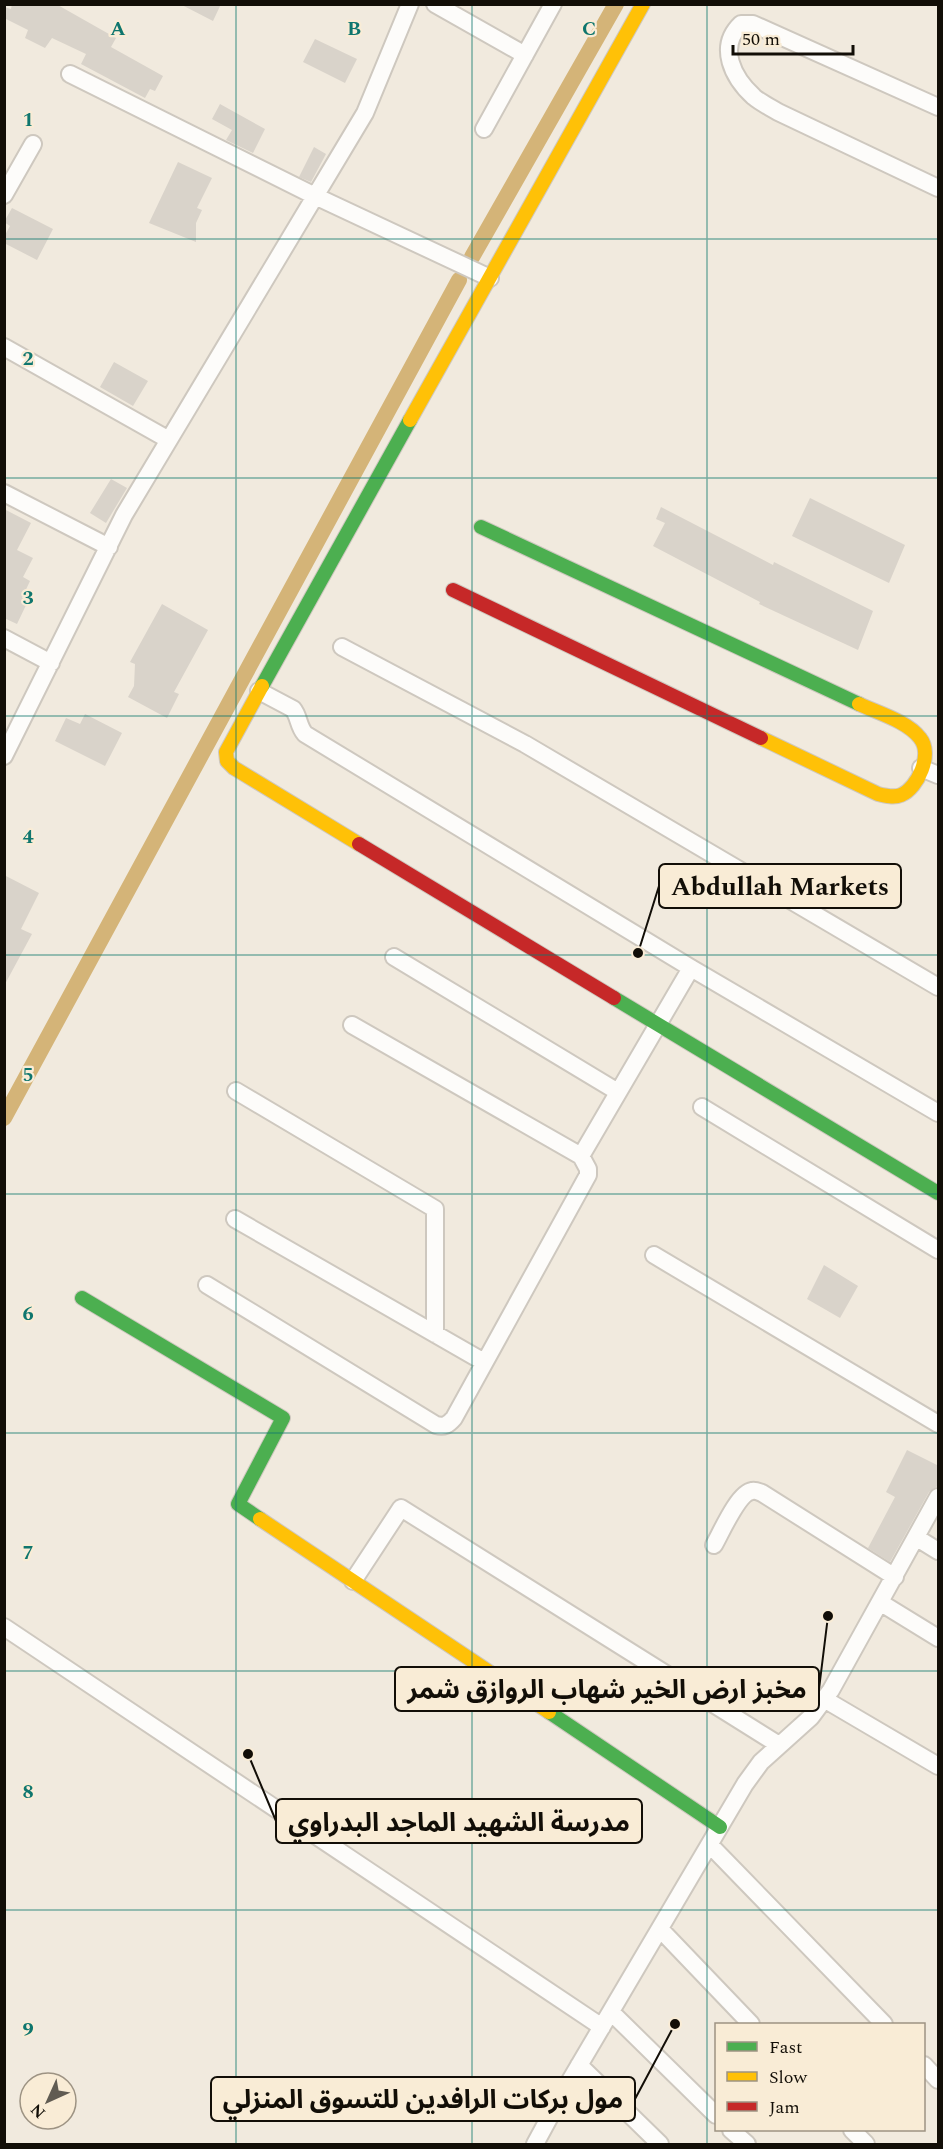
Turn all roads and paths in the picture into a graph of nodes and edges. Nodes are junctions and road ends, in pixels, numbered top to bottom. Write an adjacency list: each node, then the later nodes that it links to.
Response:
1 (410, 4): 12 (street)
2 (435, 4): 5 (street)
3 (553, 4): 5 (street)
4 (643, 4): 13 (street)
5 (525, 55): 8 (street)
6 (70, 74): 12 (street)
7 (939, 107): 10 (street)
8 (484, 129)
9 (33, 144): 11 (street)
10 (939, 188)
11 (4, 195)
12 (315, 196): 13 (street); 15 (street)
13 (490, 278): 23 (street)
14 (4, 347): 15 (street)
15 (169, 440): 18 (street)
16 (4, 493): 18 (street)
17 (481, 527): 25 (street)
18 (109, 547): 22 (street)
19 (453, 590): 25 (street)
20 (4, 638): 22 (street)
21 (342, 647): 29 (street)
22 (51, 663): 24 (street)
23 (259, 691): 28 (street); 31 (street)
24 (4, 756)
25 (921, 768): 26 (street)
26 (939, 775)
27 (394, 957): 33 (street)
28 (691, 968): 31 (street); 35 (street)
29 (939, 987)
30 (352, 1025): 36 (street)
31 (657, 1025): 33 (street); 37 (street)
32 (236, 1091): 43 (street)
33 (618, 1092): 36 (street)
34 (702, 1107): 39 (street)
35 (939, 1113)
36 (581, 1156): 44 (street)
37 (939, 1193)
38 (235, 1219): 43 (street)
39 (939, 1250)
40 (654, 1255): 45 (street)
41 (207, 1285): 44 (street)
42 (82, 1298): 51 (street)
43 (435, 1335): 44 (street)
44 (484, 1362)
45 (939, 1424)
46 (939, 1497): 47 (street)
47 (917, 1538): 49 (street); 50 (street)
48 (714, 1545): 50 (street)
49 (939, 1551)
50 (894, 1577): 55 (street)
51 (353, 1581): 56 (street); 58 (street)
52 (886, 1606): 54 (street)
53 (4, 1627): 64 (street)
54 (939, 1638)
55 (824, 1699): 56 (street); 57 (street)
56 (779, 1745): 58 (street)
57 (939, 1766)
58 (720, 1827): 59 (street)
59 (710, 1845): 60 (street); 63 (street)
60 (660, 1929): 61 (street); 62 (street)
61 (611, 2012): 64 (street); 68 (street)
62 (749, 2023)
63 (882, 2023)
64 (602, 2027): 65 (street)
65 (579, 2065): 71 (street); 72 (street)
66 (925, 2066): 67 (street)
67 (939, 2080)
68 (715, 2113)
69 (732, 2131): 73 (street)
70 (853, 2131): 74 (street)
71 (535, 2145)
72 (660, 2145)
73 (747, 2145)
74 (866, 2145)

